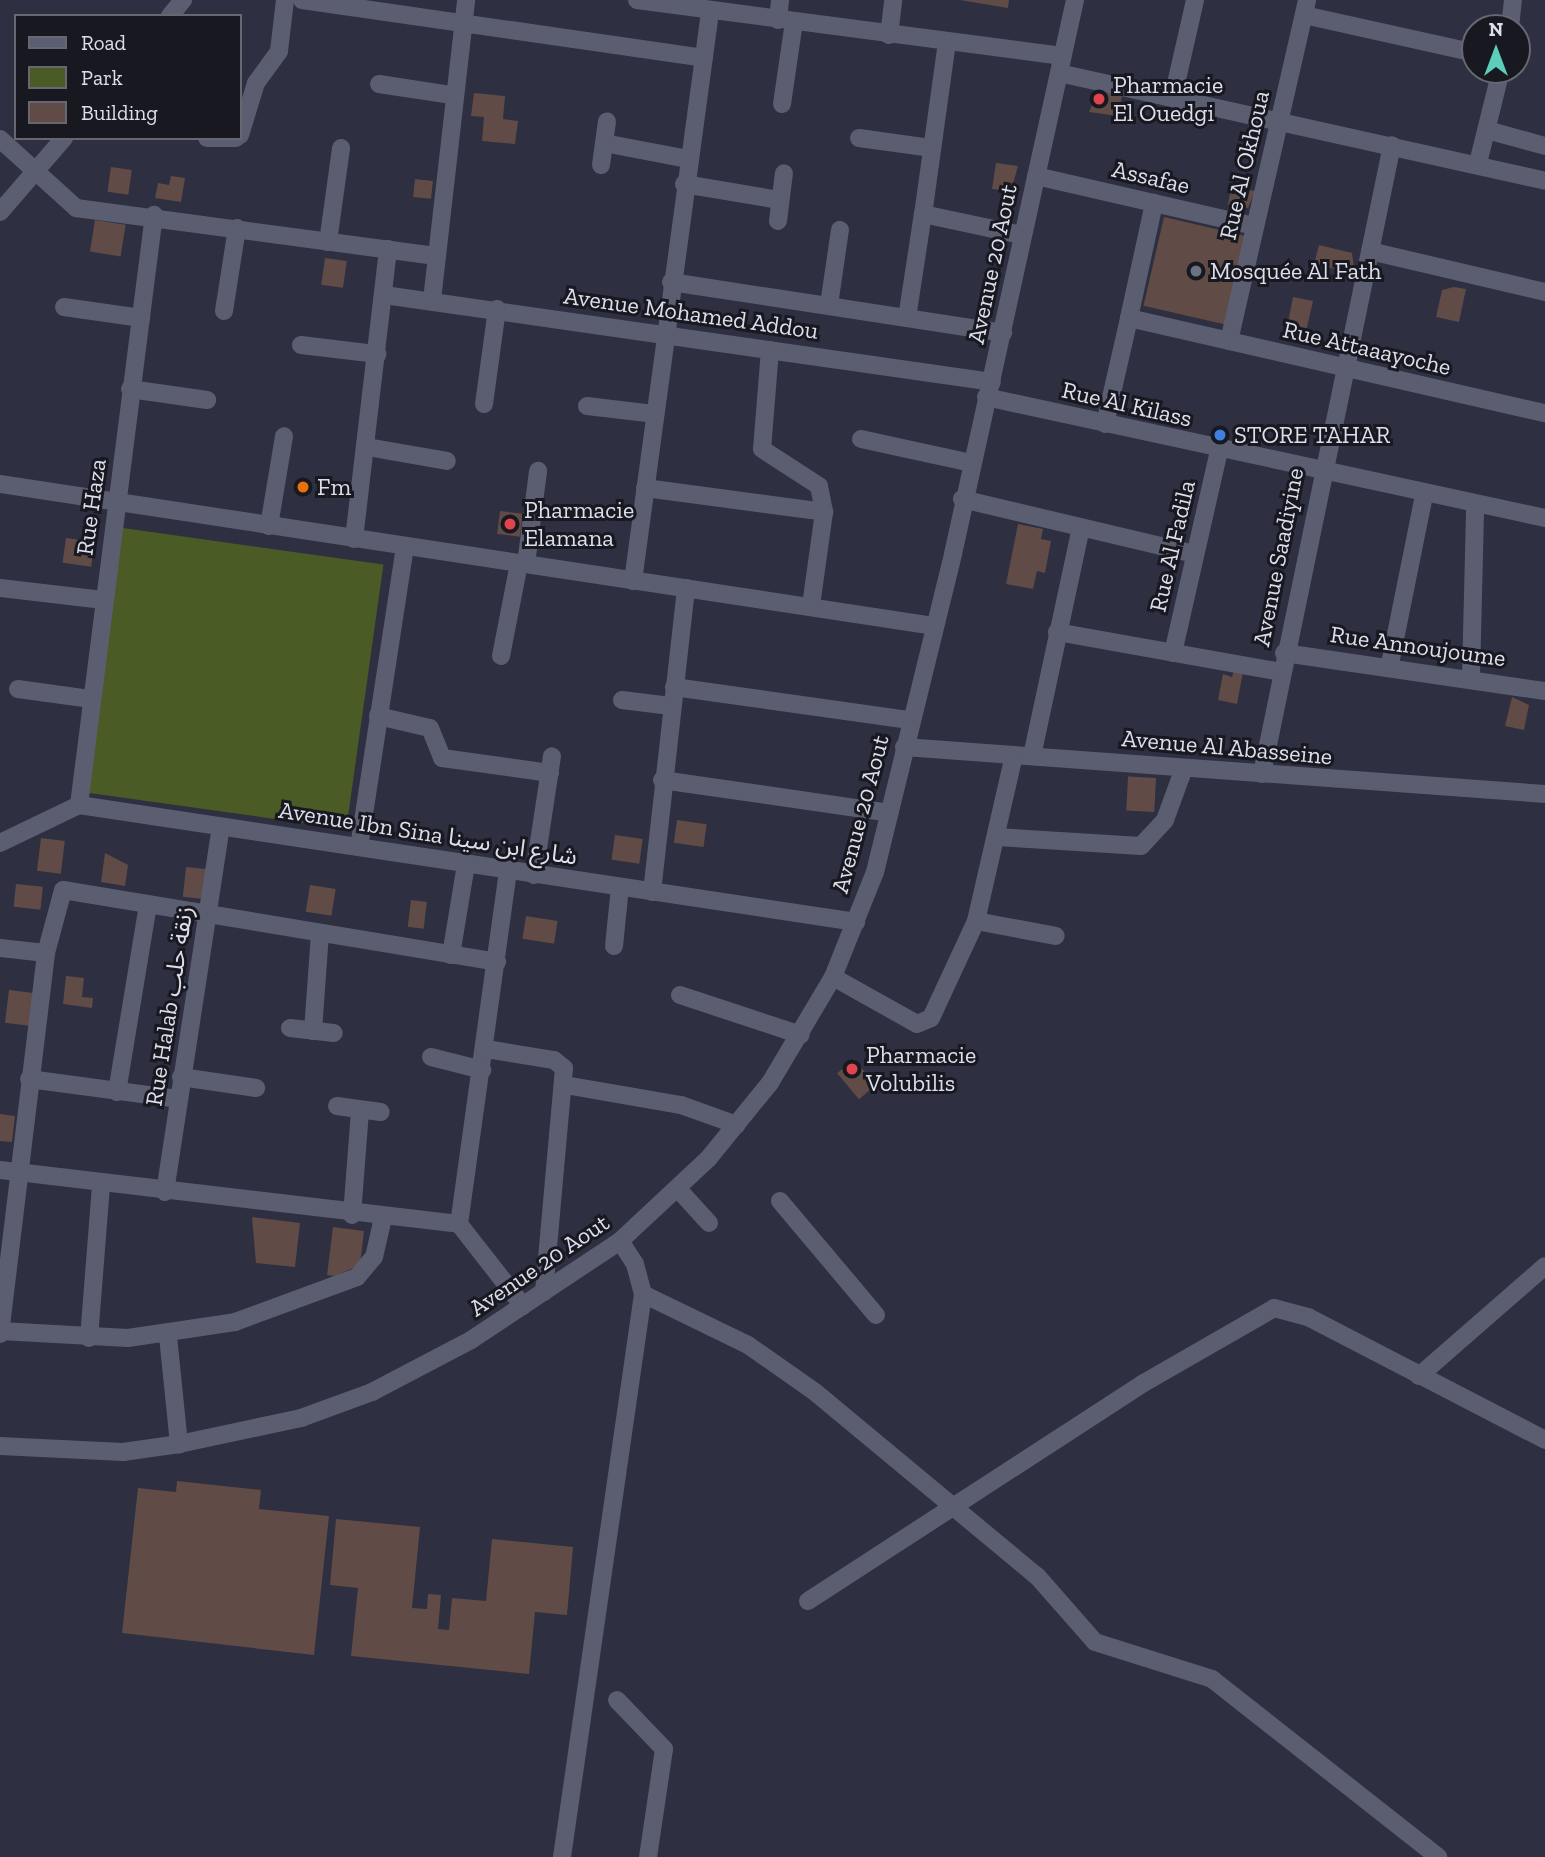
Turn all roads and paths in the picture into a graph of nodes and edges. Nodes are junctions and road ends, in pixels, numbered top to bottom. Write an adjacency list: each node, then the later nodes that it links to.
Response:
1 (183, 0): 12 (street)
2 (285, 0): 27 (street)
3 (302, 0): 14 (street)
4 (466, 0): 14 (street)
5 (637, 0): 11 (street)
6 (780, 0): 13 (street)
7 (893, 0): 15 (street)
8 (1075, 0): 19 (street, Avenue 20 Aout)
9 (1195, 0): 23 (street)
10 (1306, 7): 17 (street); 25 (street, Rue Al Okhoua)
11 (710, 12): 13 (street); 18 (street)
12 (172, 14)
13 (786, 21): 15 (street); 24 (street)
14 (462, 24): 18 (street); 22 (street)
15 (889, 35): 16 (street)
16 (947, 42): 19 (street); 37 (street)
17 (1461, 49)
18 (704, 58): 38 (street)
19 (1061, 64): 23 (street); 43 (street, Avenue 20 Aout)
20 (379, 83): 22 (street)
21 (1498, 84): 28 (street)
22 (452, 95): 59 (street)
23 (1173, 97): 25 (street)
24 (782, 104)
25 (1280, 120): 34 (street); 52 (street, Rue Al Okhoua)
26 (607, 121): 32 (street)
27 (242, 125)
28 (1487, 130): 35 (street); 39 (street)
29 (859, 138): 37 (street)
30 (0, 139): 33 (street)
31 (62, 140): 41 (street)
32 (604, 143): 38 (street); 40 (street)
33 (17, 145): 41 (street)
34 (1392, 145): 39 (street); 58 (street, Avenue Saadiyine)
35 (1545, 146)
36 (341, 148): 56 (street)
37 (932, 148): 49 (street)
38 (688, 159): 45 (street)
39 (1478, 163): 44 (street)
40 (601, 165)
41 (38, 169): 48 (street); 50 (street)
42 (784, 173): 46 (street)
43 (1036, 176): 47 (street, Assafae); 55 (street, Avenue 20 Aout)
44 (1545, 181)
45 (684, 184): 46 (street); 60 (street)
46 (780, 200): 51 (street)
47 (1154, 203): 52 (street, Assafae); 70 (street)
48 (0, 212)
49 (923, 214): 55 (street); 69 (street)
50 (154, 215): 53 (street); 68 (street, Rue Haza)
51 (778, 221)
52 (1255, 226): 73 (street, Rue Al Okhoua)
53 (237, 228): 56 (street); 67 (street)
54 (840, 230): 64 (street)
55 (1022, 235): 71 (street, Avenue 20 Aout)
56 (328, 242): 57 (street)
57 (388, 250): 59 (street); 62 (street)
58 (1370, 251): 61 (street); 77 (street, Avenue Saadiyine)
59 (434, 256): 63 (street)
60 (671, 282): 64 (street); 72 (street)
61 (1545, 292)
62 (384, 295): 63 (street, Avenue Mohamed Addou); 76 (street)
63 (432, 300): 66 (street, Avenue Mohamed Addou)
64 (830, 305): 69 (street)
65 (64, 307): 68 (street)
66 (497, 309): 72 (street, Avenue Mohamed Addou); 81 (street)
67 (224, 311)
68 (141, 318): 78 (street, Rue Haza)
69 (907, 318): 71 (street)
70 (1129, 318): 73 (street, Rue Attaaayoche); 85 (street)
71 (1003, 333): 79 (street, Avenue 20 Aout)
72 (664, 334): 75 (street, Avenue Mohamed Addou); 83 (street)
73 (1229, 341): 77 (street, Rue Attaaayoche)
74 (301, 345): 76 (street)
75 (770, 350): 79 (street, Avenue Mohamed Addou); 100 (street)
76 (377, 354): 88 (street)
77 (1343, 370): 84 (street, Rue Attaaayoche); 93 (street, Avenue Saadiyine)
78 (130, 389): 80 (street); 98 (street, Rue Haza)
79 (989, 390): 85 (street, Rue Al Kilass); 91 (street, Avenue 20 Aout)
80 (207, 400)
81 (484, 404)
82 (587, 406): 83 (street)
83 (654, 414): 95 (street)
84 (1545, 414)
85 (1105, 424): 89 (street, Rue Al Kilass)
86 (284, 436): 102 (street)
87 (861, 439): 91 (street)
88 (367, 447): 90 (street); 104 (street)
89 (1219, 450): 93 (street, Rue Al Kilass); 106 (street, Rue Al Fadila)
90 (447, 461)
91 (971, 463): 97 (street, Avenue 20 Aout)
92 (538, 471): 107 (street)
93 (1319, 474): 96 (street, Rue Al Kilass); 116 (street, Avenue Saadiyine)
94 (0, 484): 98 (street)
95 (645, 488): 100 (street); 108 (street)
96 (1424, 496): 99 (street, Rue Al Kilass); 118 (street)
97 (962, 499): 103 (street); 113 (street, Avenue 20 Aout)
98 (117, 503): 102 (street); 111 (street, Rue Haza)
99 (1475, 507): 101 (street, Rue Al Kilass); 120 (street)
100 (824, 512): 112 (street)
101 (1545, 518)
102 (270, 526): 104 (street)
103 (1082, 528): 106 (street); 114 (street)
104 (354, 539): 105 (street)
105 (405, 546): 107 (street); 127 (street)
106 (1195, 554): 115 (street, Rue Al Fadila)
107 (522, 563): 108 (street); 117 (street)
108 (633, 581): 110 (street)
109 (0, 588): 111 (street)
110 (686, 588): 112 (street); 121 (street)
111 (103, 600): 124 (street, Rue Haza)
112 (811, 606): 113 (street)
113 (933, 626): 128 (street, Avenue 20 Aout)
114 (1057, 632): 115 (street); 131 (street)
115 (1173, 653): 119 (street)
116 (1284, 653): 118 (street, Rue Annoujoume); 119 (street, Avenue Saadiyine)
117 (501, 656)
118 (1390, 664): 120 (street, Rue Annoujoume)
119 (1281, 671): 133 (street, Avenue Saadiyine)
120 (1471, 676): 123 (street, Rue Annoujoume)
121 (674, 687): 126 (street); 128 (street)
122 (18, 689): 124 (street)
123 (1545, 691)
124 (91, 699): 136 (street, Rue Haza)
125 (622, 700): 126 (street)
126 (671, 706): 134 (street)
127 (378, 716): 141 (street); 144 (street)
128 (910, 720): 129 (street, Avenue 20 Aout)
129 (904, 747): 130 (street, Avenue Al Abasseine); 137 (street, Avenue 20 Aout)
130 (1014, 755): 131 (street, Avenue Al Abasseine); 139 (street)
131 (1032, 755): 132 (street, Avenue Al Abasseine)
132 (1184, 768): 133 (street, Avenue Al Abasseine); 139 (street)
133 (1262, 774): 135 (street, Avenue Al Abasseine)
134 (662, 780): 137 (street); 146 (street)
135 (1545, 794)
136 (79, 805): 138 (street, Avenue Ibn Sina شارع ابن سينا); 140 (street)
137 (890, 813): 149 (street, Avenue 20 Aout)
138 (221, 828): 141 (street, Avenue Ibn Sina شارع ابن سينا); 148 (street, Rue Halab زنقة حلب)
139 (997, 837): 150 (street)
140 (0, 843)
141 (359, 847): 142 (street, Avenue Ibn Sina شارع ابن سينا)
142 (466, 864): 143 (street, Avenue Ibn Sina شارع ابن سينا); 156 (street)
143 (508, 871): 144 (street, Avenue Ibn Sina شارع ابن سينا); 157 (street)
144 (534, 875): 145 (street, Avenue Ibn Sina شارع ابن سينا)
145 (620, 887): 146 (street, Avenue Ibn Sina شارع ابن سينا); 153 (street)
146 (652, 891): 149 (street, Avenue Ibn Sina شارع ابن سينا)
147 (148, 905): 148 (street); 155 (street); 171 (street)
148 (208, 916): 151 (street); 167 (street, Rue Halab زنقة حلب)
149 (856, 922): 158 (street, Avenue 20 Aout)
150 (976, 922): 152 (street); 158 (street)
151 (320, 933): 156 (street); 161 (street)
152 (1056, 936)
153 (614, 946)
154 (0, 948): 155 (street)
155 (46, 953): 168 (street)
156 (451, 955): 157 (street)
157 (497, 962): 164 (street)
158 (833, 977): 163 (street, Avenue 20 Aout)
159 (680, 995): 163 (street)
160 (290, 1028): 161 (street)
161 (313, 1031): 162 (street)
162 (334, 1033)
163 (801, 1035): 176 (street, Avenue 20 Aout)
164 (486, 1049): 166 (street); 169 (street)
165 (431, 1058): 166 (street)
166 (482, 1069): 185 (street)
167 (181, 1077): 170 (street); 172 (street, Rue Halab زنقة حلب)
168 (29, 1079): 171 (street); 177 (street)
169 (565, 1085): 176 (street); 188 (street)
170 (256, 1088)
171 (117, 1091): 172 (street)
172 (178, 1099): 180 (street, Rue Halab زنقة حلب)
173 (337, 1106): 174 (street)
174 (360, 1110): 175 (street); 182 (street)
175 (381, 1112)
176 (737, 1125): 179 (street, Avenue 20 Aout)
177 (9, 1170): 178 (street); 192 (street)
178 (101, 1185): 180 (street); 194 (street)
179 (678, 1189): 184 (street); 186 (street, Avenue 20 Aout)
180 (165, 1192): 182 (street)
181 (780, 1201): 191 (street)
182 (352, 1215): 183 (street)
183 (383, 1218): 185 (street); 193 (street)
184 (709, 1223)
185 (458, 1224): 190 (street)
186 (620, 1241): 188 (street, Avenue 20 Aout); 189 (street)
187 (1545, 1266): 195 (street)
188 (544, 1292): 190 (street, Avenue 20 Aout)
189 (643, 1294): 199 (street); 202 (street)
190 (523, 1306): 197 (street, Avenue 20 Aout)
191 (876, 1315)
192 (0, 1332): 194 (street)
193 (167, 1336): 194 (street); 197 (street)
194 (89, 1338)
195 (1419, 1376): 196 (street); 199 (street)
196 (1545, 1440)
197 (179, 1444): 198 (street, Avenue 20 Aout)
198 (0, 1446)
199 (954, 1506): 200 (street); 204 (street)
200 (808, 1601)
201 (617, 1700): 203 (street)
202 (562, 1857)
203 (648, 1857)
204 (1438, 1857)

